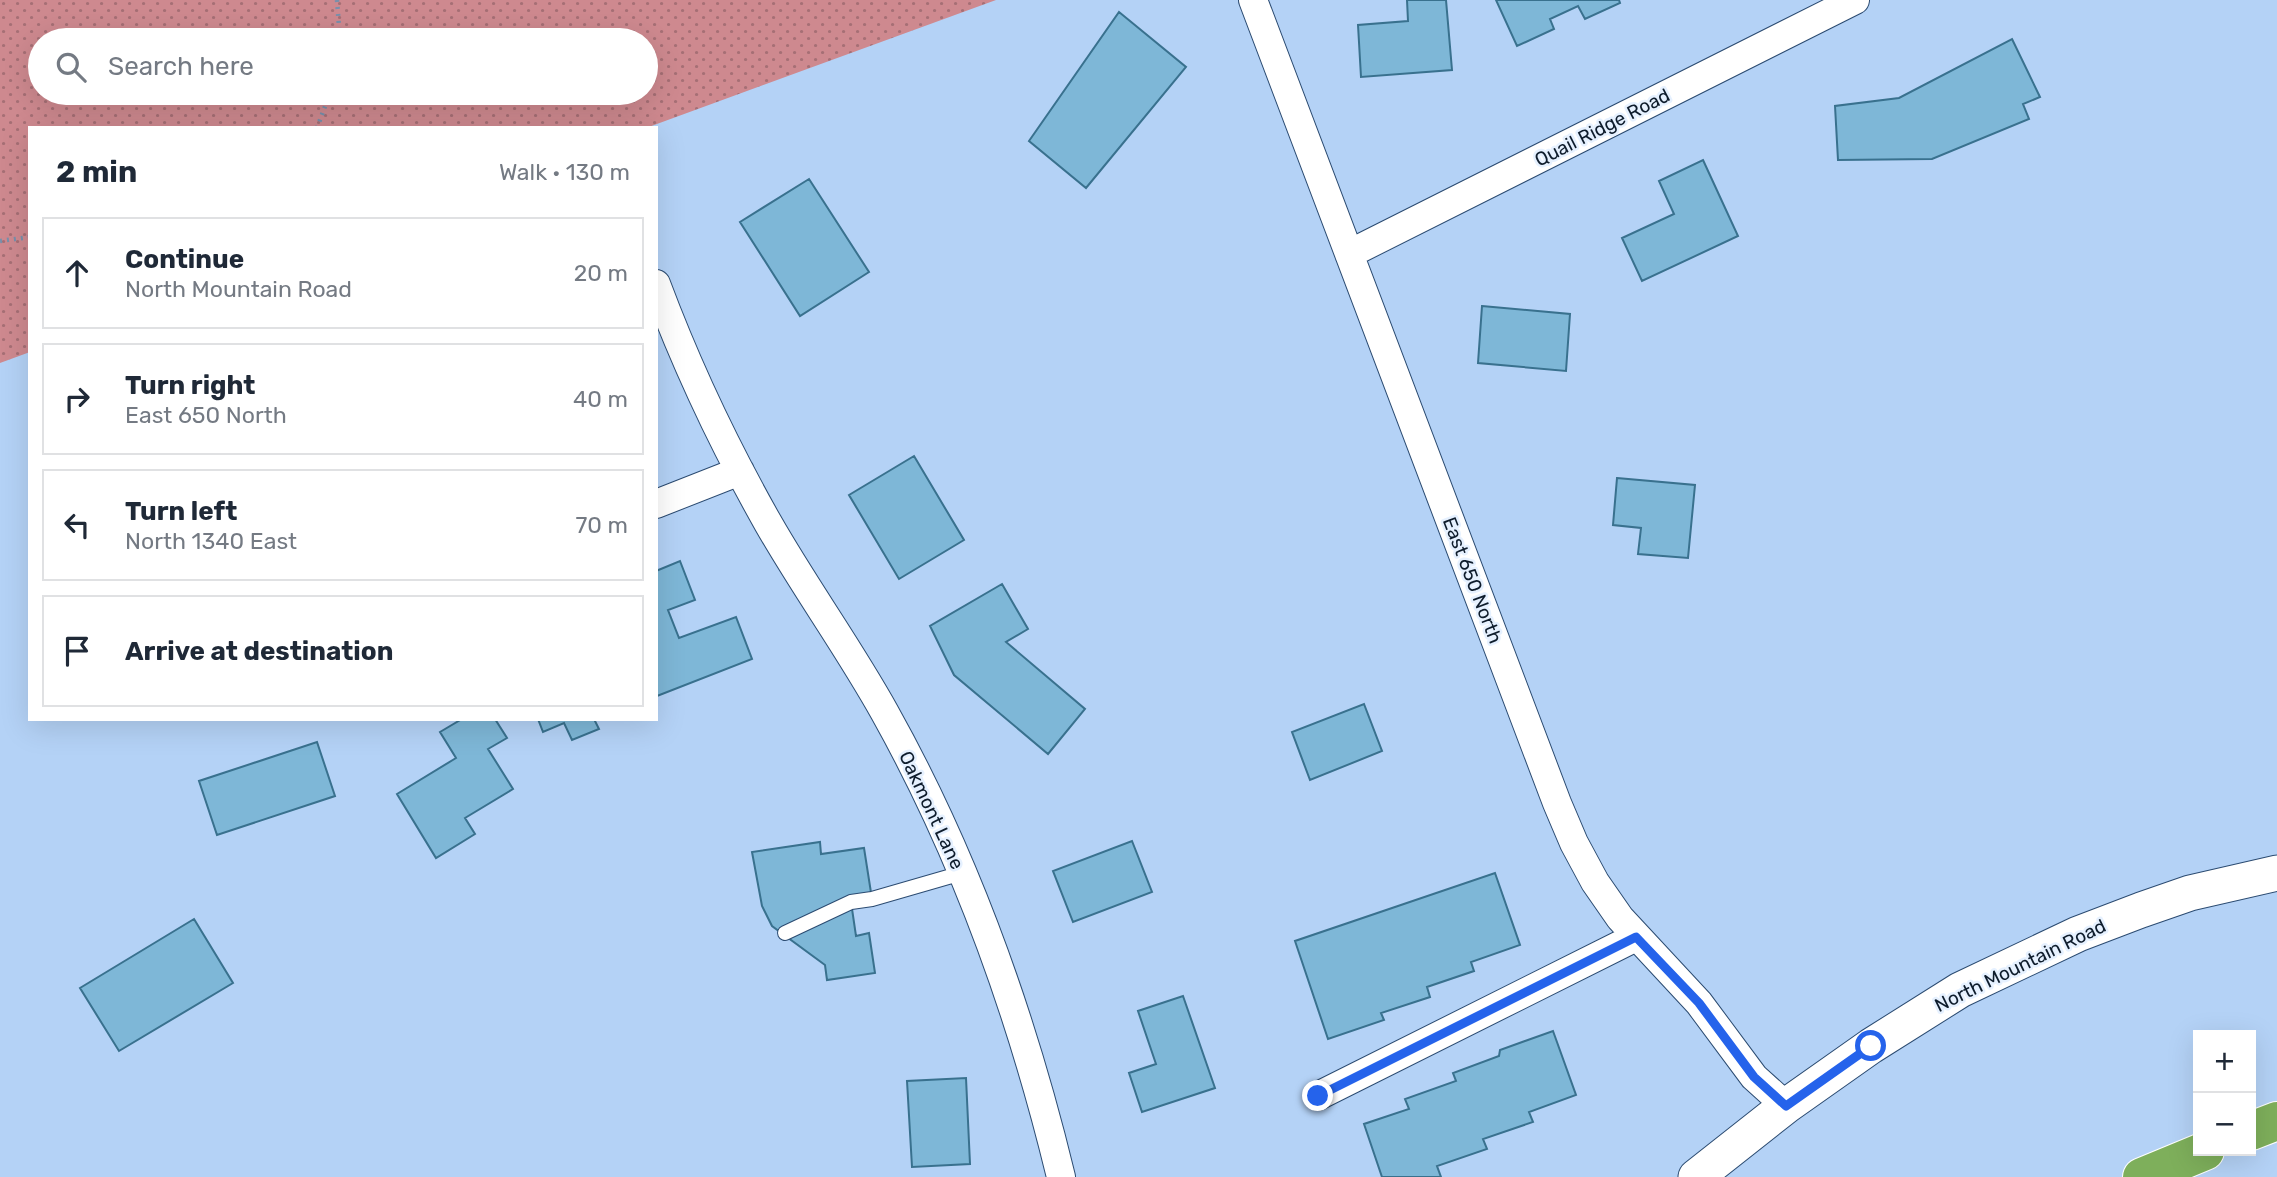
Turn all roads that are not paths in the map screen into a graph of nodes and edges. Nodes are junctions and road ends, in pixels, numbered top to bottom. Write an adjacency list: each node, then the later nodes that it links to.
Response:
1 (1253, 0): 3 (street, East 650 North)
2 (1855, 0): 3 (street, Quail Ridge Road)
3 (1349, 254): 10 (street, East 650 North)
4 (658, 289): 5 (street, Oakmont Lane)
5 (740, 471): 6 (street); 7 (street, Oakmont Lane)
6 (658, 503)
7 (962, 873): 9 (lane); 16 (street, Oakmont Lane)
8 (2277, 873): 12 (street, North Mountain Road)
9 (785, 933)
10 (1636, 937): 11 (street); 12 (street, East 650 North)
11 (1318, 1096)
12 (1786, 1106): 17 (street, North Mountain Road)
13 (2277, 1121): 14 (highway)
14 (2256, 1130)
15 (2193, 1156): 18 (highway)
16 (1057, 1175)
17 (1696, 1177)
18 (2142, 1177)

